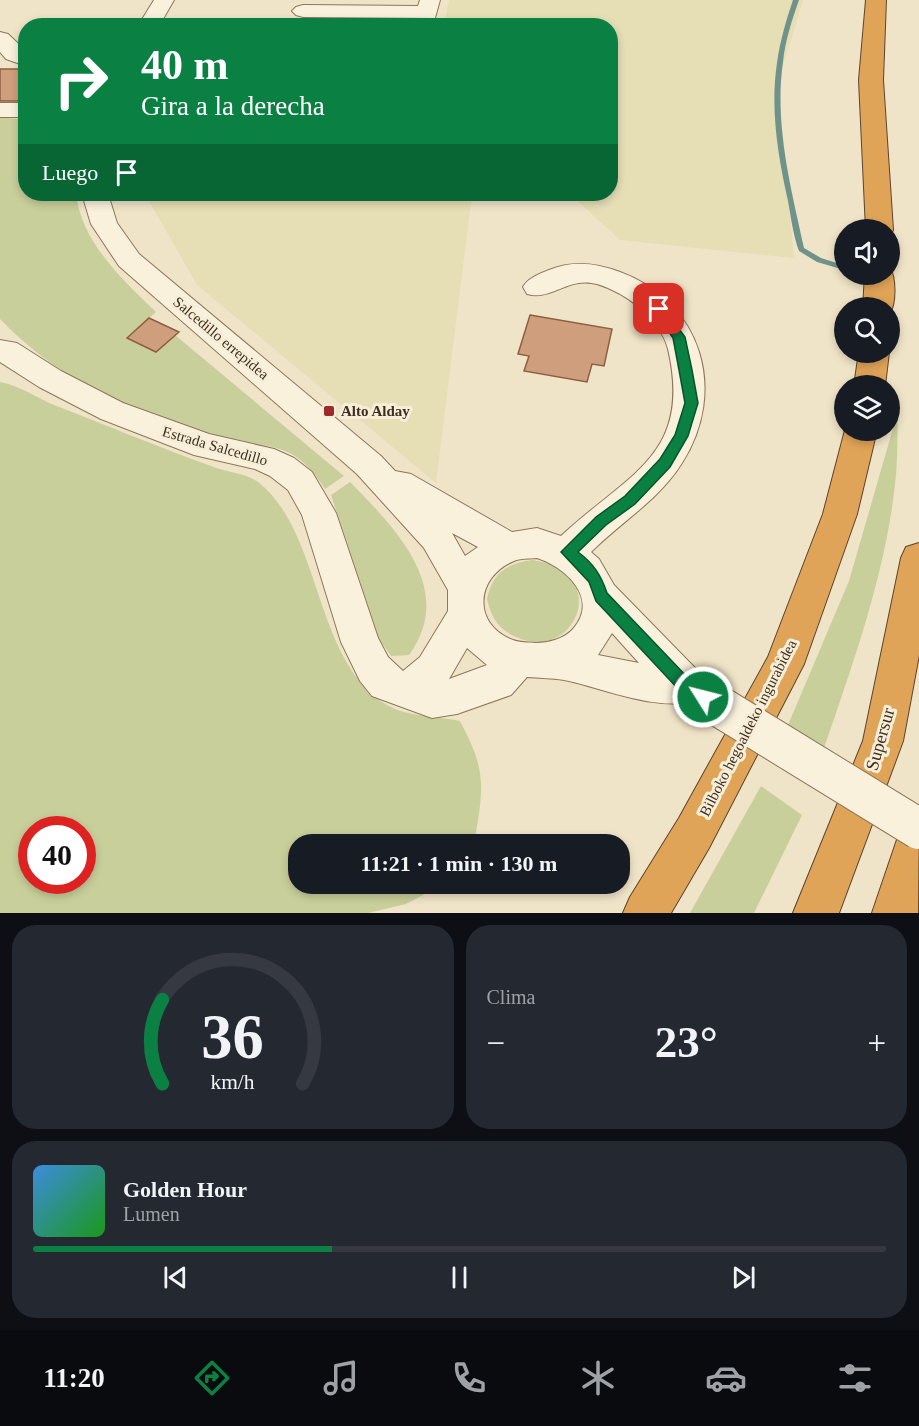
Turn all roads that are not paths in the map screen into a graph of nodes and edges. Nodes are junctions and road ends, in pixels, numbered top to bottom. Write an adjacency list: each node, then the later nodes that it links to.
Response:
1 (164, 0): 5 (street)
2 (430, 0): 4 (street)
3 (876, 0): 11 (highway)
4 (303, 11)
5 (153, 18)
6 (0, 39): 7 (street)
7 (18, 56)
8 (0, 110): 9 (street)
9 (18, 110)
10 (97, 201): 15 (street, Salcedillo errepidea)
11 (879, 219)
12 (537, 287): 17 (street)
13 (1, 350): 23 (street, Estrada Salcedillo)
14 (858, 441): 26 (highway, Bilboko hegoaldeko ingurabidea)
15 (369, 465): 16 (street); 20 (street)
16 (507, 546): 17 (street); 20 (street)
17 (568, 552): 19 (street)
18 (919, 558): 27 (highway, Supersur)
19 (601, 596): 21 (street); 22 (street)
20 (466, 601): 21 (street); 23 (street)
21 (535, 660): 22 (street); 23 (street, Estrada Salcedillo)
22 (686, 686): 24 (street, bridge)
23 (410, 690)
24 (919, 829)
25 (919, 834): 28 (highway)
26 (646, 913)
27 (816, 913)
28 (896, 913)

